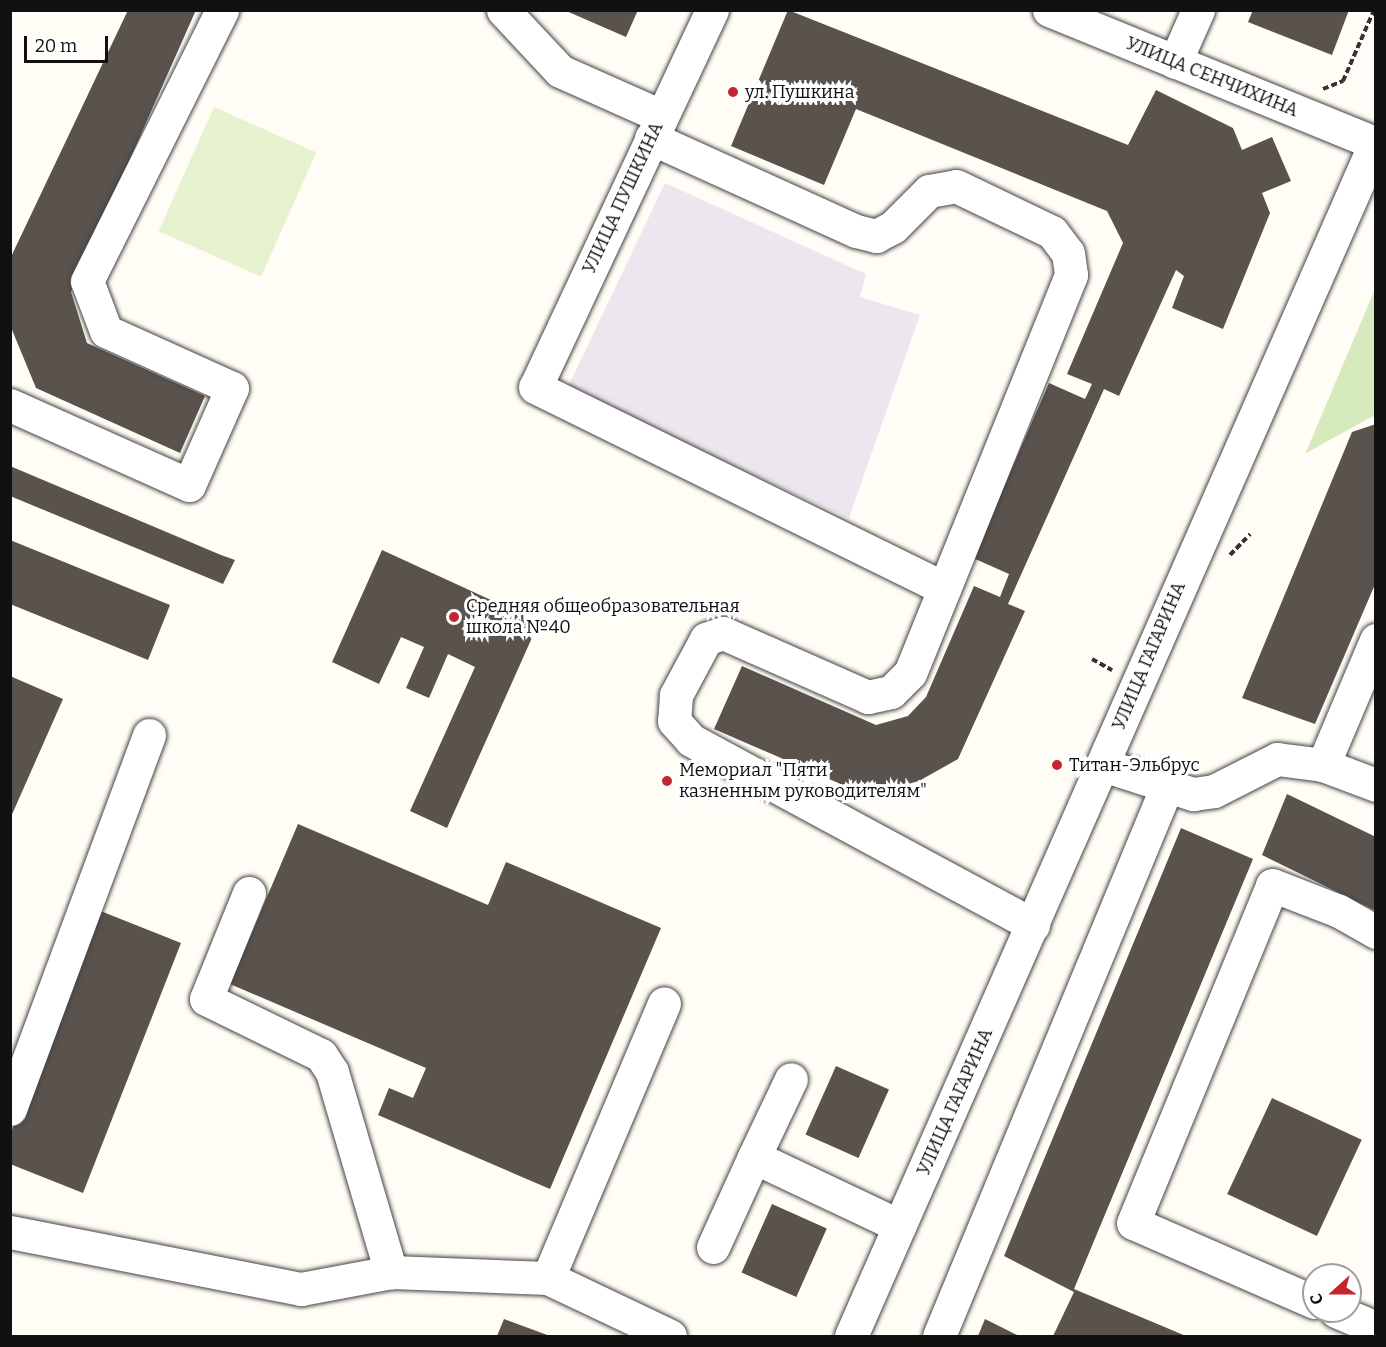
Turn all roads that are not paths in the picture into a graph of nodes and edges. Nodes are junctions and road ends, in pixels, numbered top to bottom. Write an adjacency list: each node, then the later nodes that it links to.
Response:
1 (222, 10): 9 (street)
2 (503, 10): 7 (street)
3 (712, 10): 7 (street, УЛИЦА ПУШКИНА)
4 (1049, 10): 6 (street, УЛИЦА СЕНЧИХИНА)
5 (1198, 10): 6 (street)
6 (1175, 62): 8 (street, УЛИЦА СЕНЧИХИНА)
7 (656, 127): 10 (street, УЛИЦА ПУШКИНА); 10 (street)
8 (1375, 142): 13 (street, УЛИЦА ГАГАРИНА)
9 (10, 405)
10 (944, 588): 18 (street)
11 (1376, 640): 14 (street)
12 (148, 735): 22 (street)
13 (1103, 765): 16 (street); 18 (street, УЛИЦА ГАГАРИНА)
14 (1323, 765): 15 (street); 16 (street)
15 (1376, 785)
16 (1167, 786): 34 (street)
17 (249, 893): 27 (street)
18 (1033, 925): 24 (street, УЛИЦА ГАГАРИНА)
19 (1376, 932): 29 (street)
20 (664, 1003): 28 (street)
21 (791, 1079): 23 (street)
22 (10, 1109)
23 (754, 1157): 24 (street); 26 (street)
24 (900, 1226): 33 (street, УЛИЦА ГАГАРИНА)
25 (10, 1232): 27 (street)
26 (713, 1246)
27 (391, 1272): 28 (street)
28 (548, 1278): 32 (street)
29 (1302, 1297)
30 (1362, 1322): 31 (street)
31 (1376, 1328)
32 (670, 1336)
33 (851, 1336)
34 (939, 1336)

